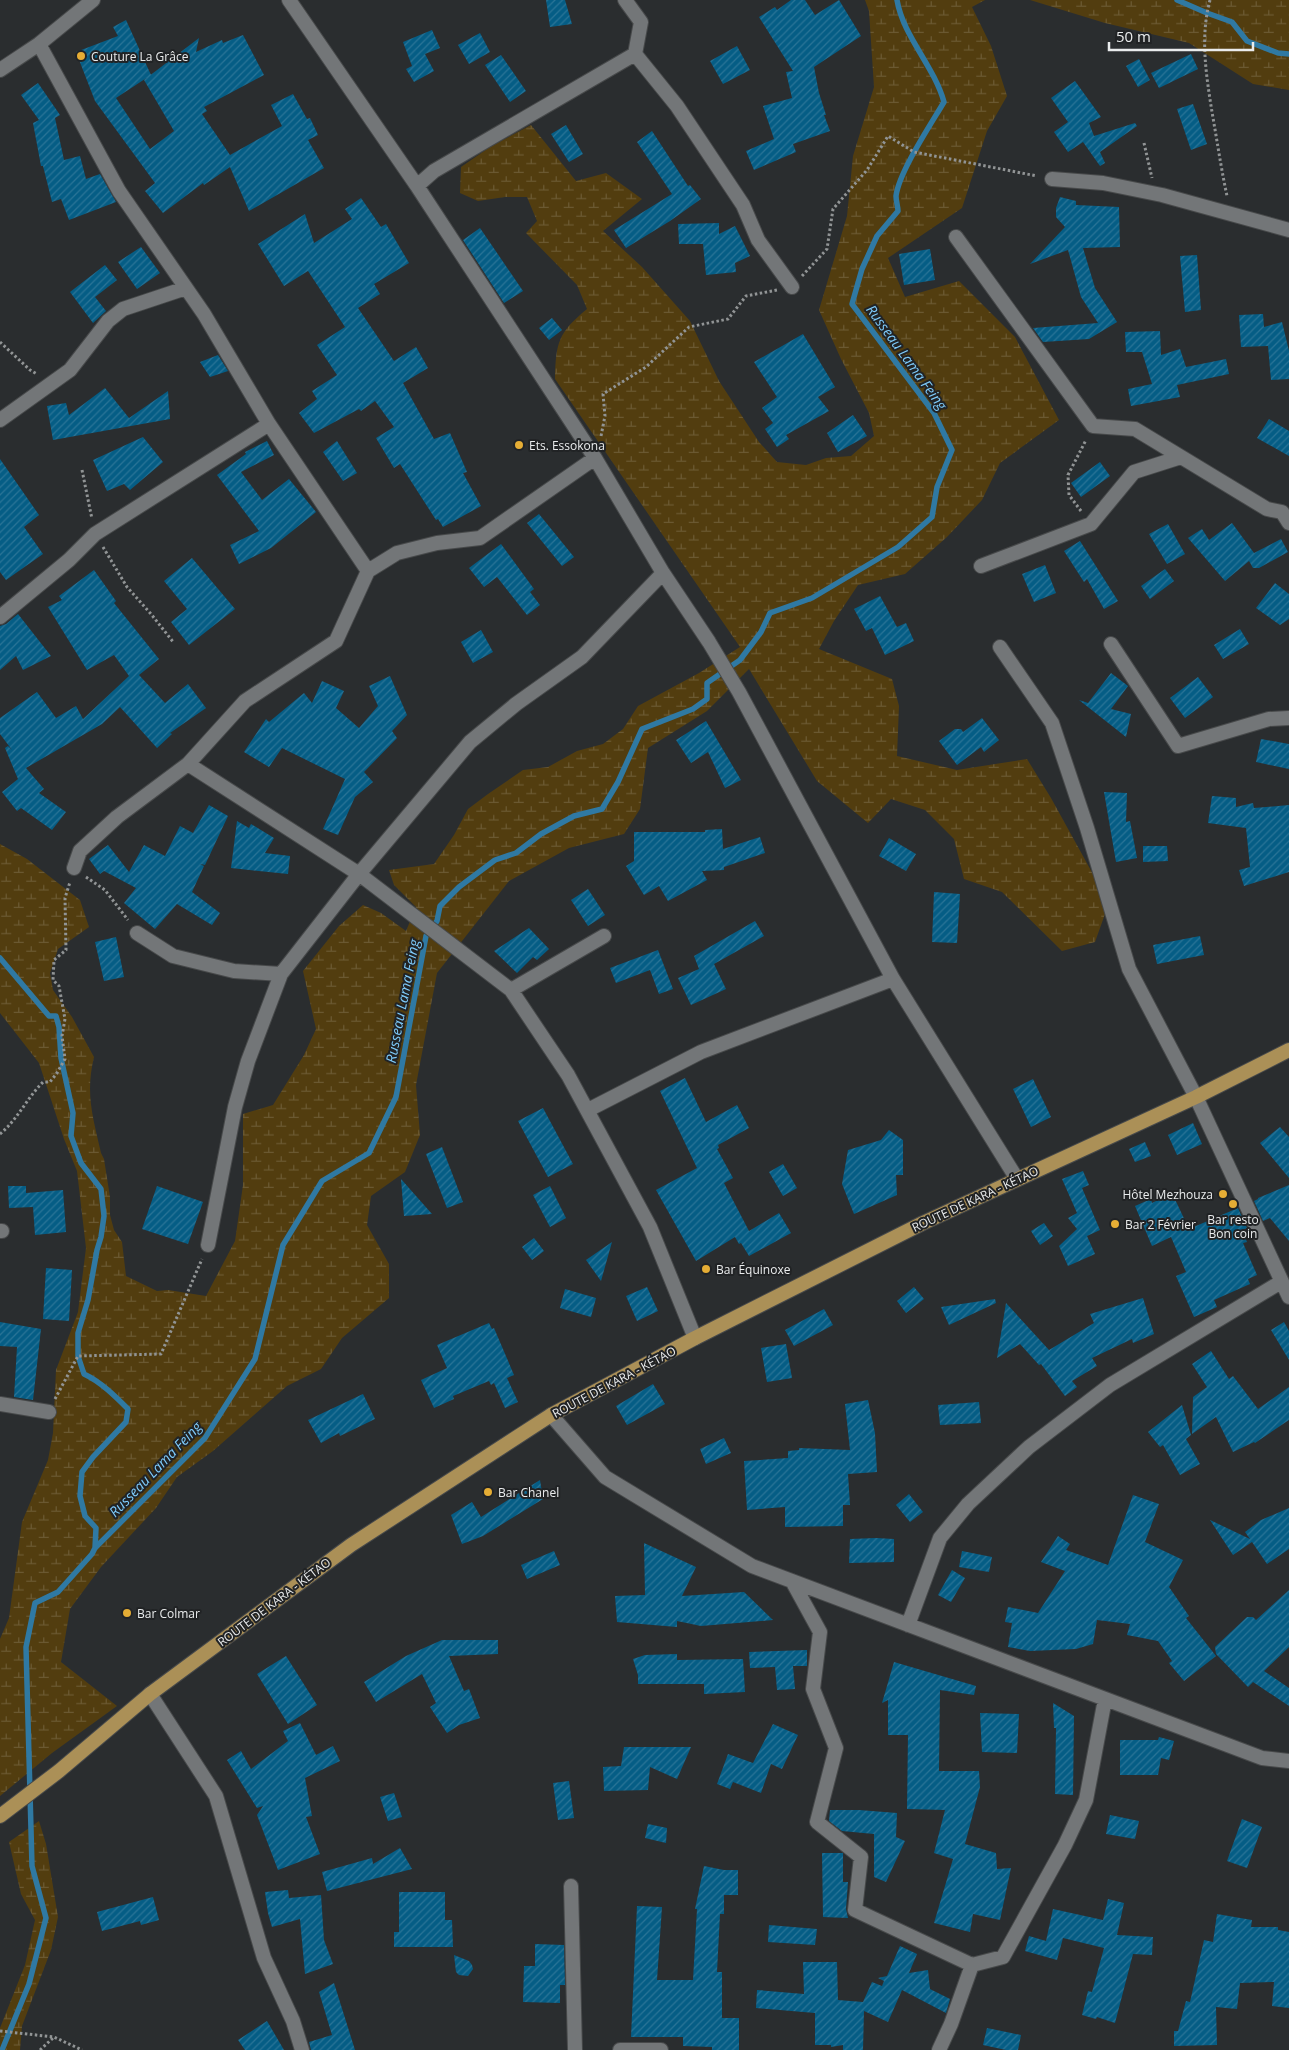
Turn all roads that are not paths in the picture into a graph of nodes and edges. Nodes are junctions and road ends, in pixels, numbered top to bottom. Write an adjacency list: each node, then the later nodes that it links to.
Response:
1 (93, 0): 4 (street)
2 (289, 0): 8 (street)
3 (625, 0): 5 (street)
4 (39, 44): 6 (street); 12 (street)
5 (635, 54): 8 (street); 11 (street)
6 (0, 70)
7 (1052, 179): 9 (street)
8 (417, 186): 16 (street)
9 (1289, 230)
10 (956, 237): 15 (street)
11 (792, 287)
12 (186, 288): 13 (street); 14 (street)
13 (0, 420)
14 (269, 424): 19 (street); 21 (street)
15 (1181, 456): 17 (street); 18 (street)
16 (596, 458): 19 (street); 20 (street)
17 (1286, 513)
18 (981, 566)
19 (368, 571): 25 (street)
20 (663, 573): 27 (street); 31 (street)
21 (0, 617)
22 (1111, 644): 24 (street)
23 (1000, 647): 34 (street)
24 (1289, 718)
25 (188, 764): 26 (street); 27 (street)
26 (74, 868)
27 (359, 874): 30 (street); 32 (street)
28 (137, 933): 30 (street)
29 (604, 936): 32 (street)
30 (281, 974): 37 (street)
31 (893, 979): 35 (street); 36 (street)
32 (510, 990): 35 (street)
33 (1289, 1050): 34 (main road, ROUTE DE KARA - KÉTAO)
34 (1196, 1097): 36 (main road, ROUTE DE KARA - KÉTAO); 38 (street)
35 (588, 1110): 40 (street)
36 (1017, 1179): 40 (main road, ROUTE DE KARA - KÉTAO)
37 (208, 1245)
38 (1281, 1282): 39 (street); 45 (street)
39 (1289, 1297)
40 (695, 1338): 43 (main road, ROUTE DE KARA - KÉTAO)
41 (0, 1404): 42 (street)
42 (49, 1412)
43 (551, 1415): 44 (street); 46 (main road, ROUTE DE KARA - KÉTAO)
44 (792, 1581): 45 (street); 51 (street)
45 (908, 1625): 47 (street)
46 (150, 1694): 49 (main road, ROUTE DE KARA - KÉTAO); 52 (street)
47 (1105, 1700): 48 (street); 51 (street)
48 (1289, 1761)
49 (0, 1816)
50 (571, 1886): 53 (street)
51 (972, 1965): 56 (street)
52 (302, 2050)
53 (575, 2050)
54 (620, 2050): 55 (street)
55 (661, 2050)
56 (939, 2050)

